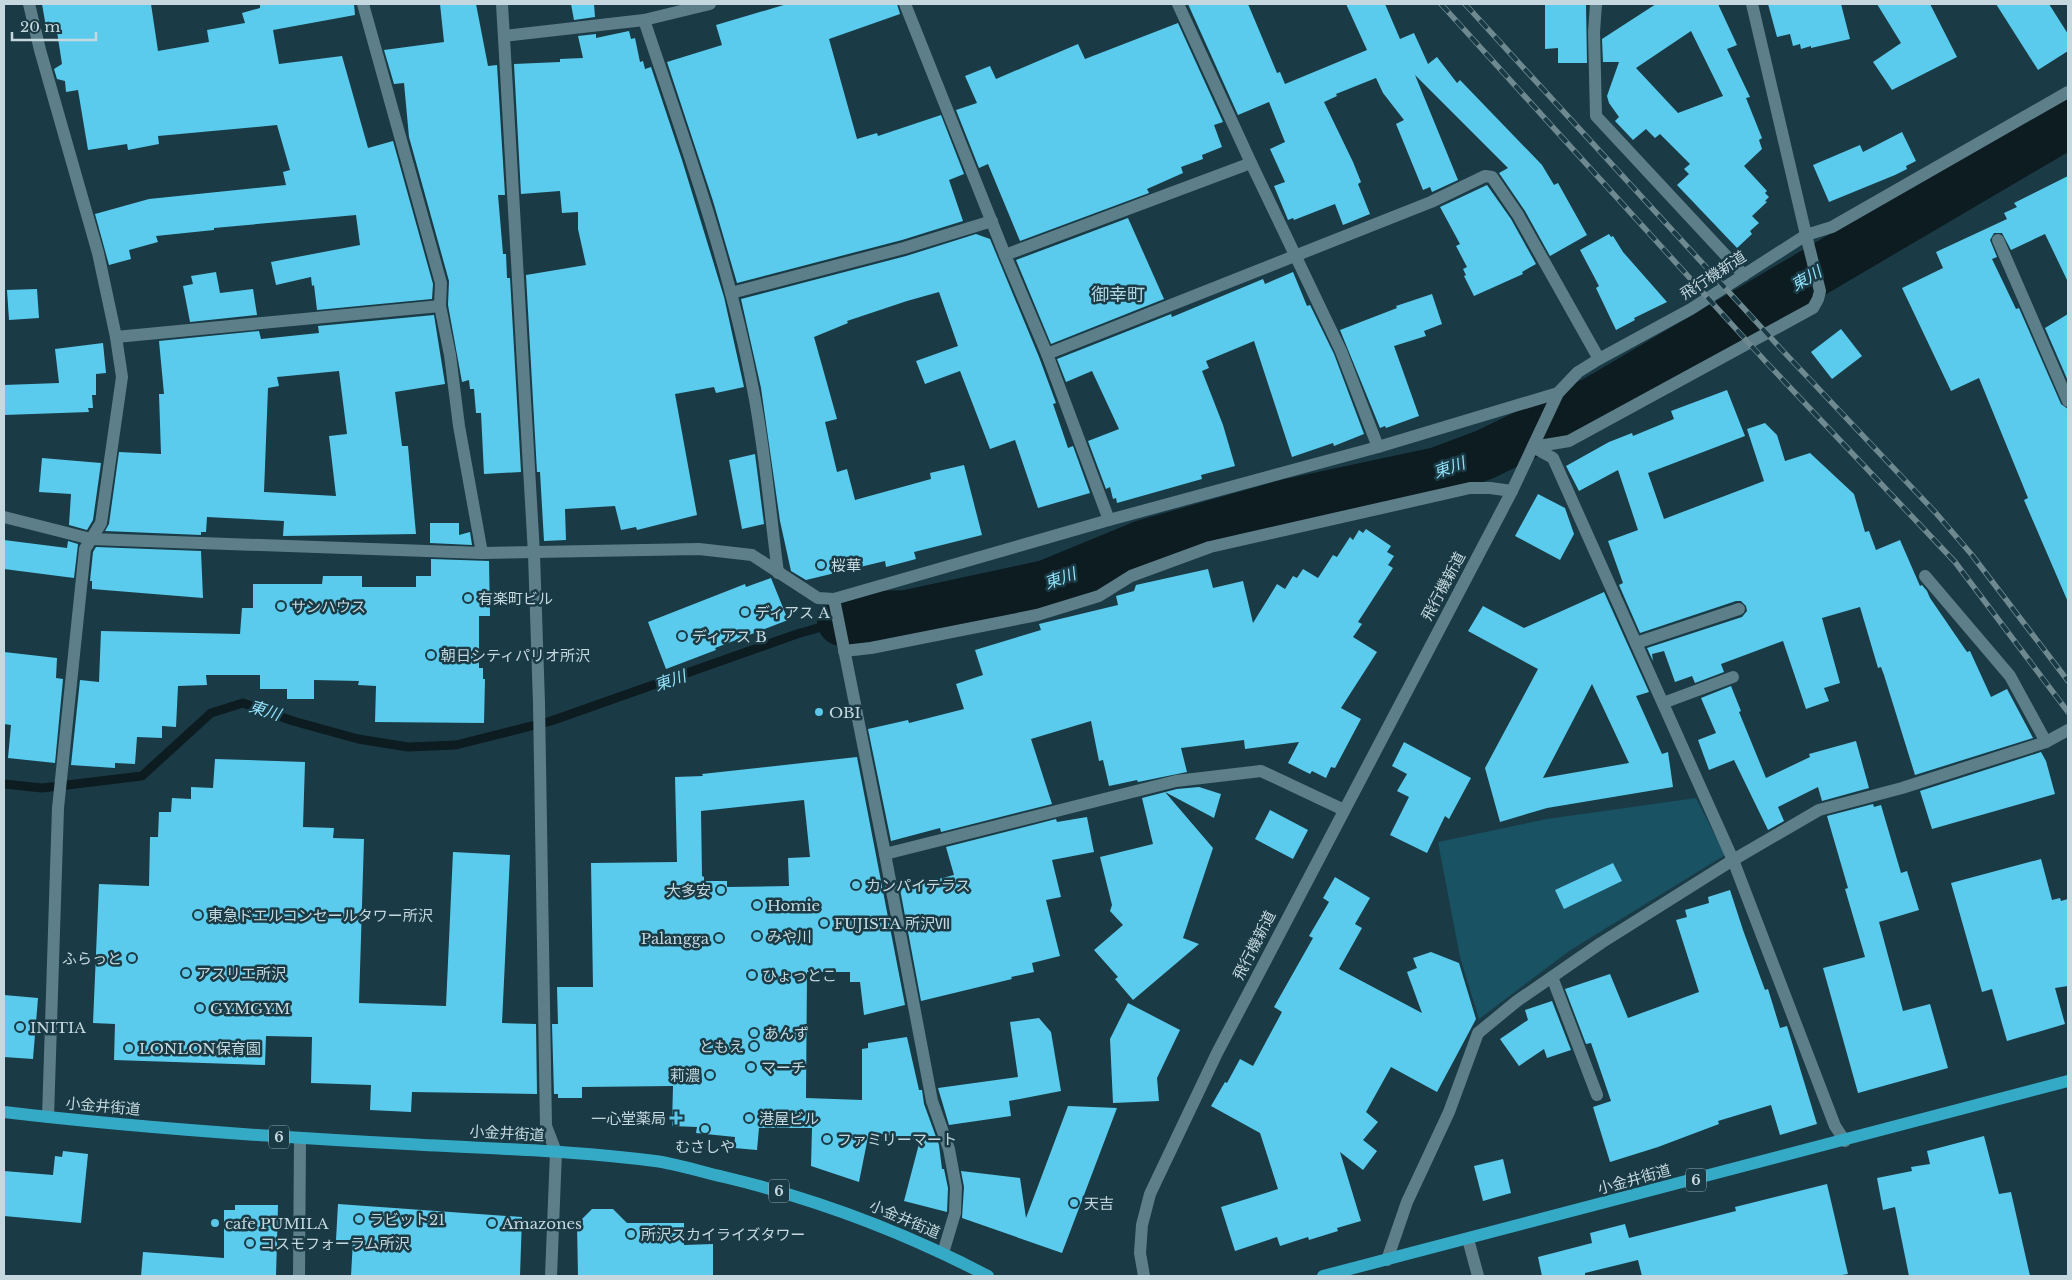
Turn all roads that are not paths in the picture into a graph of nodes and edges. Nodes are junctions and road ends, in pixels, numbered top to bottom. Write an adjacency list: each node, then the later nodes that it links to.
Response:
1 (29, 4): 21 (street)
2 (363, 4): 20 (street)
3 (502, 4): 10 (street)
4 (710, 4): 9 (street)
5 (905, 4): 13 (street)
6 (1178, 4): 12 (street)
7 (1596, 4): 18 (street)
8 (1752, 4): 15 (street)
9 (644, 20): 10 (street); 19 (street)
10 (504, 36): 33 (street)
11 (2068, 92): 15 (street, 飛行機新道)
12 (1251, 163): 16 (street); 17 (street)
13 (992, 221): 16 (street); 19 (street)
14 (1998, 240): 25 (street)
15 (1808, 241): 18 (street, 飛行機新道); 26 (street)
16 (1005, 255): 22 (street)
17 (1295, 255): 22 (street); 23 (street); 27 (street)
18 (1744, 274): 23 (street, 飛行機新道)
19 (731, 293): 34 (street)
20 (440, 306): 21 (street); 32 (street)
21 (116, 337): 31 (street)
22 (1047, 354): 30 (street)
23 (1599, 359): 24 (street, 飛行機新道)
24 (1556, 396): 26 (street, 飛行機新道); 27 (street)
25 (2068, 400)
26 (1535, 444): 28 (street, 飛行機新道); 38 (street)
27 (1378, 447): 30 (street)
28 (1512, 491): 39 (street); 44 (street, 飛行機新道)
29 (4, 517): 31 (street)
30 (1108, 520): 36 (street)
31 (91, 539): 32 (street); 51 (street)
32 (482, 553): 33 (street)
33 (534, 554): 34 (street); 54 (street)
34 (778, 573): 36 (street)
35 (1925, 576): 43 (street)
36 (835, 603): 39 (street)
37 (1739, 609): 38 (street)
38 (1636, 643): 41 (street)
39 (844, 651): 45 (street)
40 (1733, 677): 41 (street)
41 (1663, 703): 46 (street)
42 (2068, 730): 43 (street)
43 (2046, 742): 46 (street)
44 (1344, 810): 45 (street); 61 (street, 飛行機新道)
45 (885, 854): 56 (street)
46 (1733, 860): 47 (street); 53 (street)
47 (1552, 977): 49 (street); 57 (street)
48 (2068, 1081): 53 (main road, 小金井街道 / 6)
49 (1597, 1095)
50 (4, 1112): 51 (main road, 小金井街道 / 6)
51 (48, 1117): 52 (main road, 小金井街道 / 6)
52 (300, 1138): 54 (main road, 小金井街道 / 6); 58 (street)
53 (1845, 1141): 55 (main road, 小金井街道 / 6)
54 (556, 1152): 56 (main road, 小金井街道 / 6); 59 (street)
55 (1468, 1240): 57 (main road, 小金井街道 / 6); 63 (street)
56 (943, 1252): 60 (main road, 小金井街道 / 6)
57 (1387, 1260): 62 (main road, 小金井街道 / 6)
58 (299, 1276)
59 (551, 1276)
60 (988, 1276)
61 (1144, 1276)
62 (1323, 1276)
63 (1478, 1276)

